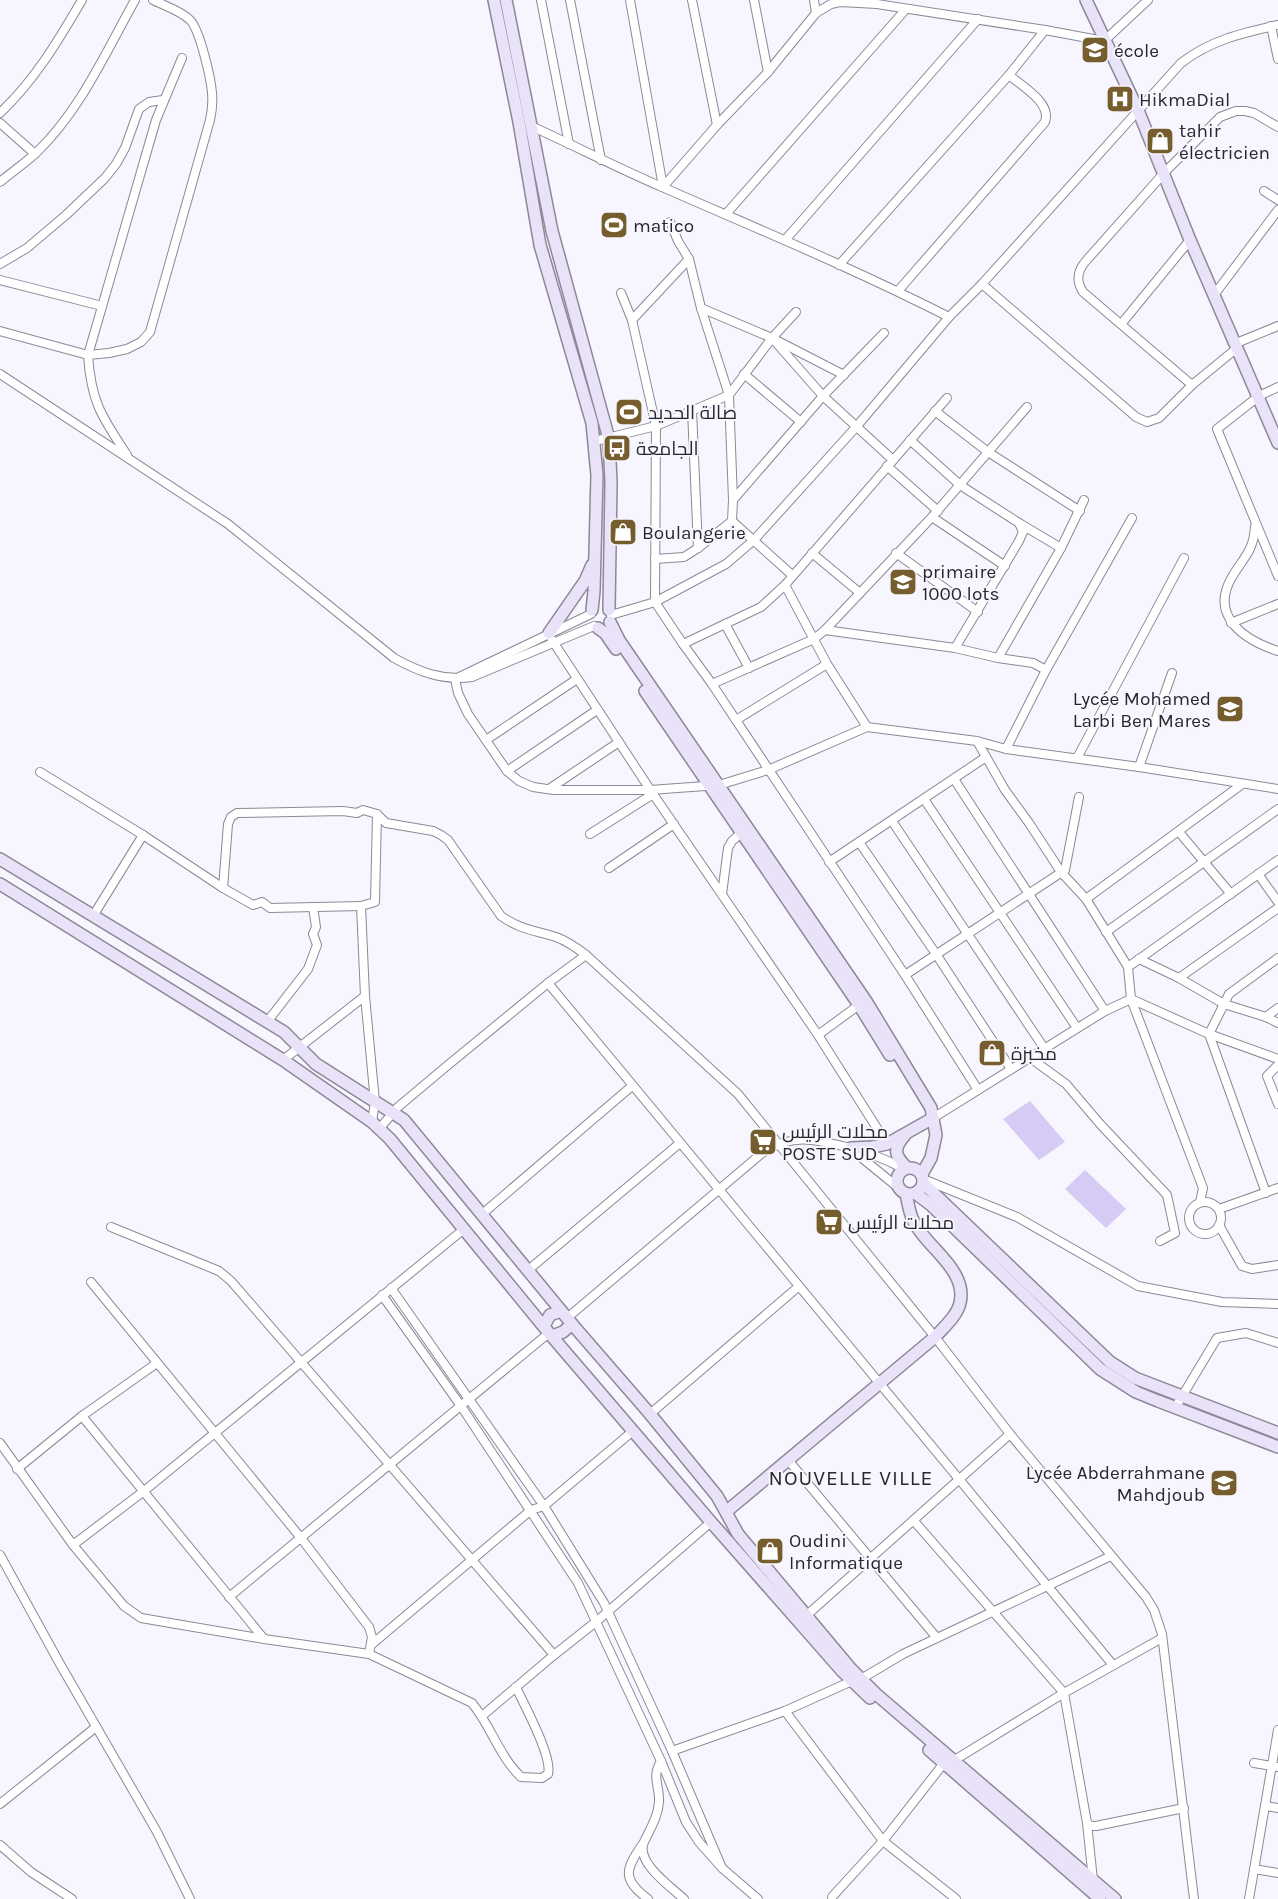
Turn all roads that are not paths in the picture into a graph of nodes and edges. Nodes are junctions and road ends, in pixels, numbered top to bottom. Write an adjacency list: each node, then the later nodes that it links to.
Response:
1 (82, 0): 27 (street)
2 (135, 0): 34 (street)
3 (153, 0): 65 (street)
4 (494, 0): 28 (street)
5 (506, 0): 31 (street)
6 (541, 0): 33 (street)
7 (570, 0): 35 (street)
8 (630, 0): 38 (street)
9 (692, 0): 30 (street)
10 (754, 0): 23 (street)
11 (814, 0): 16 (street)
12 (1086, 0): 20 (street)
13 (1148, 0): 20 (street)
14 (876, 2): 15 (street); 16 (street)
15 (906, 8): 17 (street); 42 (street)
16 (816, 13): 23 (street)
17 (978, 19): 19 (street); 44 (street)
18 (1274, 26): 22 (street); 26 (street)
19 (1045, 30): 20 (street); 24 (street)
20 (1104, 41): 26 (street)
21 (182, 58): 25 (street)
22 (1278, 60)
23 (768, 72): 30 (street)
24 (1009, 75): 48 (street); 51 (street)
25 (163, 100): 47 (street); 54 (street)
26 (1138, 110): 36 (street); 50 (street)
27 (0, 113)
28 (519, 122): 31 (street); 83 (street)
29 (0, 123): 34 (street)
30 (717, 125): 38 (street)
31 (531, 126): 33 (street); 81 (street)
32 (1278, 128): 36 (street)
33 (569, 144): 35 (street)
34 (35, 154): 37 (street)
35 (601, 160): 38 (street)
36 (1164, 173): 45 (street); 59 (street)
37 (0, 182)
38 (663, 187): 42 (street)
39 (1264, 191): 40 (street)
40 (1278, 200)
41 (1278, 210): 53 (street)
42 (726, 214): 44 (street)
43 (670, 222): 46 (street)
44 (786, 239): 48 (street)
45 (1190, 240): 53 (street); 59 (street)
46 (689, 259): 55 (street); 58 (street)
47 (0, 264)
48 (839, 265): 51 (street)
49 (0, 280): 54 (street)
50 (982, 284): 57 (street); 69 (street)
51 (898, 291): 57 (street)
52 (621, 294): 58 (street)
53 (1214, 295): 64 (street)
54 (102, 306): 65 (street)
55 (701, 308): 63 (street); 71 (street)
56 (796, 312): 63 (street)
57 (949, 317): 80 (street)
58 (632, 320): 79 (street)
59 (1122, 323): 69 (street)
60 (1278, 326): 64 (street)
61 (0, 331): 65 (street)
62 (884, 333): 68 (street)
63 (772, 338): 67 (street); 68 (street); 72 (street)
64 (1236, 346): 69 (street); 73 (street)
65 (88, 355): 86 (street)
66 (0, 374): 86 (street)
67 (744, 374): 71 (street); 78 (street)
68 (844, 375): 72 (street)
69 (1192, 385)
70 (1278, 387): 73 (street)
71 (729, 395): 76 (street); 90 (street)
72 (823, 396): 78 (street); 80 (street)
73 (1259, 396): 84 (street); 96 (street)
74 (947, 398): 77 (street)
75 (1027, 407): 85 (street)
76 (692, 410): 79 (street); 99 (street)
77 (935, 411): 82 (street); 85 (street)
78 (801, 422): 90 (street)
79 (656, 426): 81 (street); 105 (street)
80 (858, 426): 87 (street); 98 (street)
81 (609, 439): 83 (street); 115 (street)
82 (910, 440): 87 (street); 89 (street)
83 (595, 442): 103 (street)
84 (1278, 443)
85 (988, 452): 89 (street); 92 (street)
86 (130, 458): 130 (street)
87 (893, 460): 88 (street)
88 (887, 466): 93 (street); 101 (street)
89 (960, 485): 93 (street); 97 (street)
90 (733, 500): 95 (street)
91 (1084, 500): 92 (street)
92 (1080, 511): 100 (street)
93 (935, 514): 102 (street); 106 (street)
94 (1132, 518): 128 (street)
95 (732, 520): 98 (street); 99 (street)
96 (1255, 522): 108 (street); 116 (street)
97 (1019, 523): 100 (street); 106 (street)
98 (754, 540): 107 (street); 111 (street)
99 (698, 548): 105 (street)
100 (1061, 548): 125 (street)
101 (812, 553): 107 (street); 110 (street)
102 (896, 553): 110 (street); 114 (street)
103 (595, 556): 113 (street); 120 (street)
104 (1184, 558): 141 (street)
105 (655, 559): 111 (street)
106 (1005, 566): 114 (street)
107 (792, 575): 109 (street)
108 (1278, 576)
109 (785, 585): 117 (street); 121 (street)
110 (860, 593): 119 (street)
111 (655, 602): 115 (street); 122 (street)
112 (1278, 604): 116 (street)
113 (591, 612): 115 (street); 118 (street); 120 (street)
114 (978, 612): 123 (street)
115 (610, 616): 118 (street); 148 (street)
116 (1231, 623): 124 (street)
117 (725, 624): 122 (street); 127 (street)
118 (596, 627): 120 (street); 148 (street)
119 (825, 630): 121 (street); 123 (street)
120 (551, 638): 130 (street); 131 (street)
121 (814, 639): 126 (street); 127 (street)
122 (683, 644): 132 (street)
123 (955, 648): 125 (street)
124 (1278, 651)
125 (998, 658): 128 (street)
126 (827, 664): 134 (street); 135 (street)
127 (748, 668): 132 (street)
128 (1046, 670): 139 (street)
129 (1172, 673): 142 (street)
130 (455, 679): 136 (street)
131 (577, 679): 133 (street); 136 (street)
132 (712, 684): 134 (street)
133 (597, 710): 138 (street); 144 (street)
134 (736, 720): 143 (street)
135 (867, 727): 137 (street); 143 (street)
136 (486, 740): 144 (street)
137 (977, 741): 139 (street); 140 (street)
138 (618, 742): 149 (street); 151 (street)
139 (1006, 748): 141 (street)
140 (986, 757): 146 (street); 168 (street)
141 (1077, 758): 142 (street)
142 (1139, 767): 147 (street)
143 (768, 770): 148 (street); 165 (street)
144 (507, 771): 149 (street)
145 (40, 772): 161 (street)
146 (954, 779): 153 (street); 172 (street)
147 (1241, 784): 150 (street); 158 (street)
148 (714, 786): 151 (street); 159 (street); 216 (street)
149 (549, 789): 151 (street)
150 (1278, 789)
151 (652, 792): 157 (street); 160 (street)
152 (1079, 797): 168 (street)
153 (924, 799): 156 (street); 180 (street)
154 (1278, 809): 166 (street)
155 (377, 814): 171 (street); 177 (street); 185 (street)
156 (892, 821): 162 (street); 183 (street)
157 (674, 824): 167 (street); 173 (street)
158 (1179, 832): 166 (street); 175 (street)
159 (741, 833): 173 (street); 195 (street)
160 (590, 834)
161 (143, 835): 171 (street); 181 (street)
162 (860, 842): 165 (street); 184 (street)
163 (0, 859): 181 (street)
164 (1278, 860): 169 (street)
165 (829, 862): 189 (street)
166 (1204, 862): 174 (street); 182 (street)
167 (609, 868)
168 (1061, 872): 172 (street); 175 (street)
169 (1258, 874): 174 (street); 176 (street)
170 (0, 884): 208 (street)
171 (223, 888): 178 (street)
172 (1029, 892): 180 (street); 197 (street)
173 (722, 894): 203 (street)
174 (1231, 894): 187 (street)
175 (1086, 899): 182 (street)
176 (1278, 902)
177 (361, 906): 178 (street); 192 (street)
178 (313, 907): 199 (street)
179 (1278, 908): 190 (street)
180 (998, 913): 183 (street); 201 (street)
181 (94, 916): 199 (street)
182 (1106, 932): 188 (street)
183 (968, 933): 184 (street); 205 (street)
184 (936, 954): 189 (street); 210 (street)
185 (586, 955): 191 (street); 220 (street)
186 (1278, 958): 194 (street)
187 (1139, 959): 188 (street); 190 (street)
188 (1128, 967): 193 (street)
189 (905, 975): 212 (street)
190 (1179, 978): 194 (street)
191 (548, 983): 211 (street); 215 (street)
192 (365, 996): 204 (street); 213 (street)
193 (1131, 999): 197 (street); 202 (street); 229 (street)
194 (1224, 1004): 198 (street); 202 (street)
195 (859, 1005): 203 (street); 216 (street)
196 (1278, 1008): 198 (street)
197 (1105, 1011): 201 (street)
198 (1266, 1017): 200 (street)
199 (267, 1022): 204 (street)
200 (1278, 1023)
201 (1077, 1028): 205 (street)
202 (1209, 1034): 207 (street); 228 (street)
203 (818, 1035): 221 (street)
204 (298, 1047): 208 (street); 213 (street)
205 (1044, 1048): 206 (street)
206 (1029, 1057): 210 (street); 231 (street)
207 (1278, 1059)
208 (283, 1060): 217 (street)
209 (1278, 1065): 214 (street)
210 (1011, 1069): 212 (street)
211 (632, 1086): 219 (street); 232 (street)
212 (978, 1090): 216 (street)
213 (375, 1102): 215 (street); 217 (street)
214 (1278, 1104)
215 (393, 1113): 217 (street); 232 (street)
216 (933, 1118): 218 (street); 224 (street)
217 (375, 1125): 236 (street)
218 (906, 1134): 221 (street); 223 (street)
219 (680, 1143): 226 (street); 239 (street)
220 (778, 1144): 222 (street); 226 (street); 247 (street)
221 (887, 1144): 222 (street)
222 (851, 1148): 223 (street); 227 (street)
223 (905, 1169): 224 (street); 227 (street)
224 (923, 1179): 227 (street); 244 (street); 252 (street)
225 (1278, 1188): 228 (street)
226 (720, 1191): 241 (street); 245 (street)
227 (907, 1192): 247 (street); 255 (street)
228 (1266, 1193): 230 (street)
229 (1200, 1202): 230 (street); 233 (street)
230 (1219, 1209): 234 (street)
231 (1172, 1214): 233 (street); 237 (street)
232 (482, 1215): 239 (street)
233 (1188, 1220): 234 (street)
234 (1219, 1225): 238 (street)
235 (111, 1227): 249 (street)
236 (464, 1229): 242 (street); 246 (street)
237 (1160, 1241)
238 (1278, 1265)
239 (527, 1271): 245 (street)
240 (91, 1282): 250 (street)
241 (798, 1287): 251 (street); 256 (street)
242 (391, 1288): 243 (street); 253 (street)
243 (382, 1294): 249 (street); 254 (street)
244 (1278, 1304)
245 (566, 1318): 246 (street); 246 (street); 256 (street)
246 (548, 1331): 253 (street); 258 (street)
247 (935, 1337): 251 (street); 261 (street)
248 (1278, 1343): 252 (street)
249 (300, 1362): 259 (street); 265 (street)
250 (156, 1364): 257 (street); 259 (street)
251 (879, 1384): 264 (street); 267 (street)
252 (1182, 1398): 255 (street); 260 (street)
253 (469, 1399): 254 (street); 269 (street)
254 (461, 1406): 265 (street); 270 (street)
255 (1175, 1408): 263 (street)
256 (650, 1414): 271 (street)
257 (82, 1416): 266 (street); 268 (street)
258 (633, 1431): 269 (street); 272 (street)
259 (214, 1433): 268 (street); 274 (street)
260 (1278, 1433)
261 (1010, 1434): 267 (street); 277 (street)
262 (0, 1444): 266 (street)
263 (1278, 1447)
264 (788, 1460): 271 (street); 278 (street)
265 (388, 1466): 274 (street); 279 (street)
266 (17, 1469): 275 (street)
267 (958, 1480): 273 (street); 280 (street)
268 (144, 1491): 275 (street); 281 (street)
269 (544, 1506): 270 (street); 282 (street)
270 (531, 1510): 279 (street); 285 (street)
271 (726, 1511): 272 (street); 272 (street); 284 (street)
272 (710, 1521): 282 (street); 293 (street)
273 (914, 1521): 278 (street); 283 (street)
274 (301, 1538): 281 (street); 289 (street)
275 (73, 1545): 288 (street)
276 (0, 1555): 298 (street)
277 (1111, 1556): 280 (street); 287 (street)
278 (869, 1558): 284 (street); 286 (street)
279 (472, 1559): 289 (street); 291 (street)
280 (1047, 1586): 283 (street); 292 (street)
281 (229, 1597): 288 (street)
282 (608, 1611): 285 (street); 300 (street)
283 (993, 1612): 286 (street); 295 (street)
284 (807, 1615): 293 (street)
285 (597, 1621): 291 (street); 301 (street)
286 (937, 1638): 293 (street)
287 (1162, 1638): 292 (street); 307 (street)
288 (264, 1639): 290 (street)
289 (371, 1645): 290 (street)
290 (370, 1654): 297 (street)
291 (554, 1655): 294 (street)
292 (1113, 1665): 295 (street)
293 (856, 1680): 296 (street); 302 (street)
294 (516, 1687): 297 (street); 297 (street)
295 (1064, 1692): 302 (street); 309 (street)
296 (785, 1711): 300 (street); 310 (street)
297 (482, 1716)
298 (96, 1727): 305 (street); 319 (street)
299 (1278, 1730): 304 (street)
300 (672, 1751): 313 (street)
301 (661, 1761): 312 (street); 313 (street)
302 (948, 1762): 310 (street); 316 (street); 324 (street)
303 (1254, 1763): 304 (street)
304 (1275, 1766): 306 (street)
305 (0, 1804)
306 (1265, 1806): 308 (street); 314 (street)
307 (1184, 1808): 309 (street); 326 (street)
308 (1278, 1808)
309 (1087, 1822): 316 (street)
310 (883, 1841): 317 (street); 323 (street)
311 (0, 1845): 318 (street)
312 (642, 1845): 320 (street); 321 (street)
313 (722, 1868): 322 (street)
314 (1254, 1869): 315 (street); 327 (street)
315 (1278, 1873)
316 (1093, 1880): 325 (street)
317 (832, 1897)
318 (72, 1899)
319 (190, 1899)
320 (648, 1899)
321 (684, 1899)
322 (758, 1899)
323 (956, 1899)
324 (1100, 1899)
325 (1115, 1899)
326 (1194, 1899)
327 (1249, 1899)

